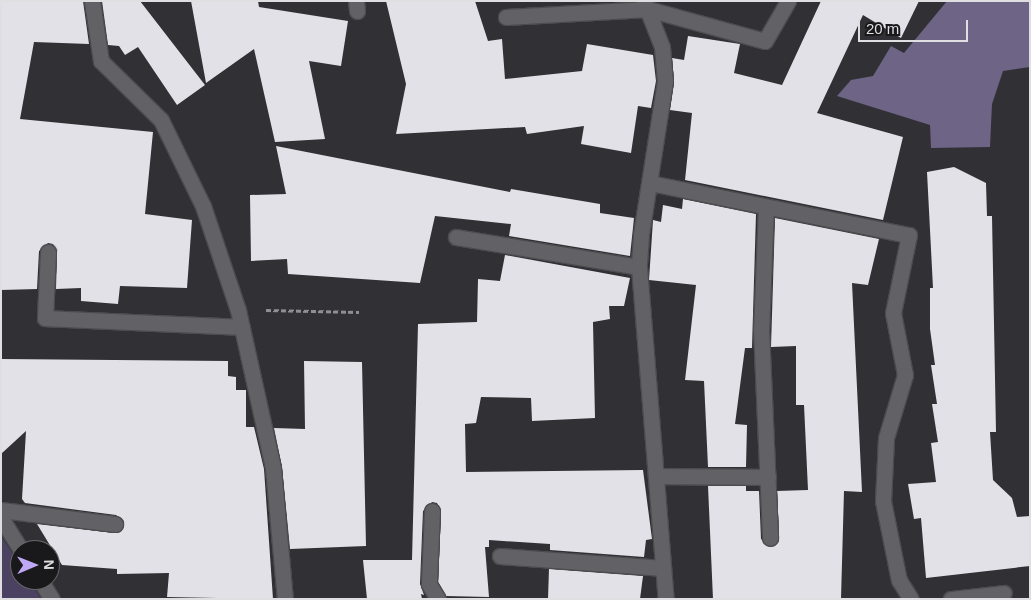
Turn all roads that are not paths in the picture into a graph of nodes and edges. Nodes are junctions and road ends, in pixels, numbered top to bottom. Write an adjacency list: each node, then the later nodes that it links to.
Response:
1 (92, 1): 10 (street)
2 (788, 1): 3 (street)
3 (646, 5): 4 (street); 5 (street)
4 (506, 17)
5 (650, 183): 6 (street); 9 (street)
6 (766, 207): 12 (street); 25 (street)
7 (456, 237): 9 (street)
8 (48, 252): 10 (street)
9 (640, 268): 11 (street)
10 (242, 326): 22 (street)
11 (656, 476): 12 (street); 20 (street)
12 (768, 477): 17 (street)
13 (1, 510): 16 (street)
14 (432, 511): 23 (street)
15 (1, 518): 18 (street)
16 (115, 524)
17 (770, 538)
18 (15, 540)
19 (500, 556): 20 (street)
20 (663, 568): 24 (street)
21 (1004, 593): 26 (street)
22 (285, 599)
23 (438, 599)
24 (666, 599)
25 (911, 599)
26 (951, 599)

